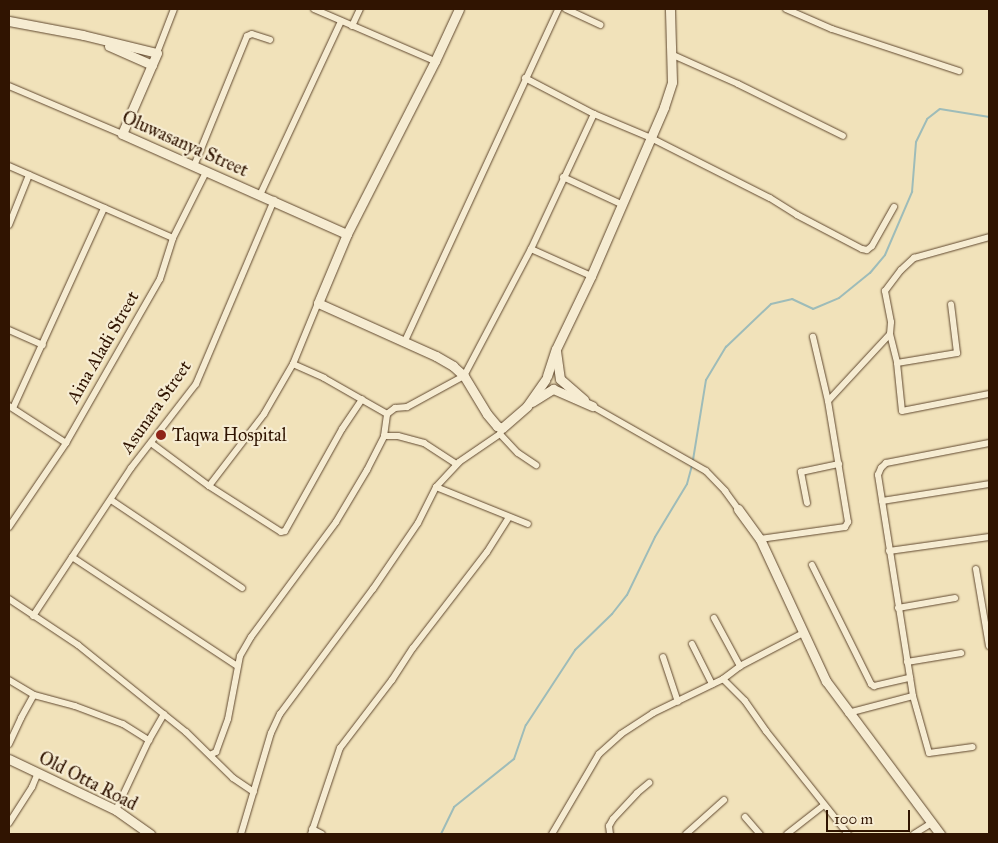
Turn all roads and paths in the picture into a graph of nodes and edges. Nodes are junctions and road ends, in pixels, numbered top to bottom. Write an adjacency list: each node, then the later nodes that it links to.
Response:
1 (174, 9): 14 (street)
2 (314, 9): 9 (street)
3 (360, 9): 12 (street)
4 (459, 9): 16 (street)
5 (558, 9): 19 (street)
6 (566, 9): 11 (street)
7 (670, 9): 15 (street)
8 (786, 9): 18 (street)
9 (341, 20): 12 (street); 30 (street)
10 (9, 22): 14 (street); 17 (street)
11 (601, 25)
12 (352, 26): 16 (street)
13 (270, 40): 26 (street)
14 (157, 53): 17 (street)
15 (673, 55): 23 (street); 24 (street)
16 (436, 61): 36 (street)
17 (152, 65): 22 (street)
18 (959, 71)
19 (525, 78): 21 (street); 46 (street)
20 (9, 86): 22 (street, Oluwasanya Street)
21 (594, 114): 24 (street); 29 (street)
22 (122, 134): 26 (street, Oluwasanya Street)
23 (843, 136)
24 (651, 138): 32 (street); 33 (street)
25 (9, 166): 28 (street)
26 (194, 166): 27 (street, Oluwasanya Street)
27 (206, 172): 30 (street, Oluwasanya Street); 38 (street, Aina Aladi Street)
28 (29, 175): 34 (street); 35 (street)
29 (563, 177): 32 (street); 39 (street)
30 (260, 195): 31 (street, Oluwasanya Street)
31 (274, 200): 36 (street, Oluwasanya Street); 65 (street, Asunara Street)
32 (621, 204): 40 (street)
33 (894, 207)
34 (104, 208): 38 (street); 47 (street)
35 (9, 225)
36 (347, 234): 41 (street)
37 (989, 237): 44 (street)
38 (173, 238): 64 (street, Aina Aladi Street)
39 (531, 249): 40 (street); 51 (street)
40 (591, 276): 48 (street)
41 (318, 303): 46 (street); 50 (street)
42 (950, 304): 49 (street)
43 (9, 330): 47 (street)
44 (890, 334): 49 (street); 57 (street)
45 (812, 338): 57 (street)
46 (404, 343): 51 (street)
47 (43, 345): 60 (street)
48 (556, 348): 52 (street); 53 (street)
49 (897, 363): 55 (street)
50 (293, 364): 56 (street); 71 (street)
51 (464, 376): 61 (street); 62 (street)
52 (546, 378): 53 (street); 54 (street); 58 (street)
53 (560, 379): 54 (street); 59 (street)
54 (553, 389): 58 (street); 59 (street)
55 (989, 394)
56 (362, 399): 61 (street); 71 (street)
57 (828, 401): 69 (street)
58 (527, 406): 62 (street)
59 (592, 406): 76 (street)
60 (11, 407): 64 (street)
61 (387, 414): 63 (street)
62 (501, 431): 67 (street); 68 (street)
63 (384, 436): 67 (street); 99 (street)
64 (66, 443): 78 (street, Aina Aladi Street)
65 (151, 443): 71 (street); 73 (street, Asunara Street)
66 (989, 443): 74 (street)
67 (456, 464): 72 (street)
68 (536, 464)
69 (839, 464): 75 (street); 81 (street)
70 (989, 484): 74 (street)
71 (209, 486)
72 (436, 486): 77 (street); 117 (street)
73 (111, 500): 83 (street, Asunara Street); 86 (street)
74 (882, 501): 82 (street)
75 (807, 504)
76 (738, 509): 81 (street)
77 (509, 517): 79 (street); 124 (street)
78 (10, 522)
79 (528, 524)
80 (989, 537): 82 (street)
81 (760, 539): 93 (street)
82 (889, 552): 89 (street)
83 (72, 557): 90 (street, Asunara Street); 99 (street)
84 (812, 565): 101 (street)
85 (976, 569): 92 (street)
86 (242, 588)
87 (955, 598): 89 (street)
88 (9, 599): 90 (street)
89 (898, 608): 98 (street)
90 (33, 616): 109 (street)
91 (714, 618): 100 (street)
92 (987, 620): 95 (street)
93 (803, 633): 100 (street); 108 (street)
94 (692, 644): 104 (street)
95 (989, 646)
96 (962, 653): 98 (street)
97 (662, 657): 107 (street)
98 (907, 662): 101 (street)
99 (237, 666): 113 (street)
100 (740, 666): 102 (street)
101 (910, 678): 106 (street)
102 (722, 679): 104 (street); 119 (street)
103 (9, 680): 105 (street)
104 (712, 684): 107 (street)
105 (34, 695): 110 (street); 111 (street)
106 (913, 696): 108 (street); 112 (street)
107 (678, 702): 128 (street)
108 (848, 713): 122 (street)
109 (164, 714): 110 (street); 113 (street)
110 (149, 740): 120 (street)
111 (9, 744)
112 (973, 748)
113 (210, 755): 117 (street)
114 (9, 759): 115 (street, Old Otta Road)
115 (38, 773): 120 (street, Old Otta Road); 123 (street)
116 (649, 783): 129 (street)
117 (254, 792): 126 (street)
118 (724, 800): 130 (street)
119 (824, 804): 132 (street); 133 (street)
120 (116, 810): 125 (street, Old Otta Road)
121 (745, 817): 131 (street)
122 (933, 822): 134 (street); 135 (street)
123 (9, 823)
124 (311, 832): 127 (street)
125 (150, 834)
126 (241, 834)
127 (322, 834)
128 (552, 834)
129 (610, 834)
130 (686, 834)
131 (760, 834)
132 (787, 834)
133 (848, 834)
134 (914, 834)
135 (940, 834)

